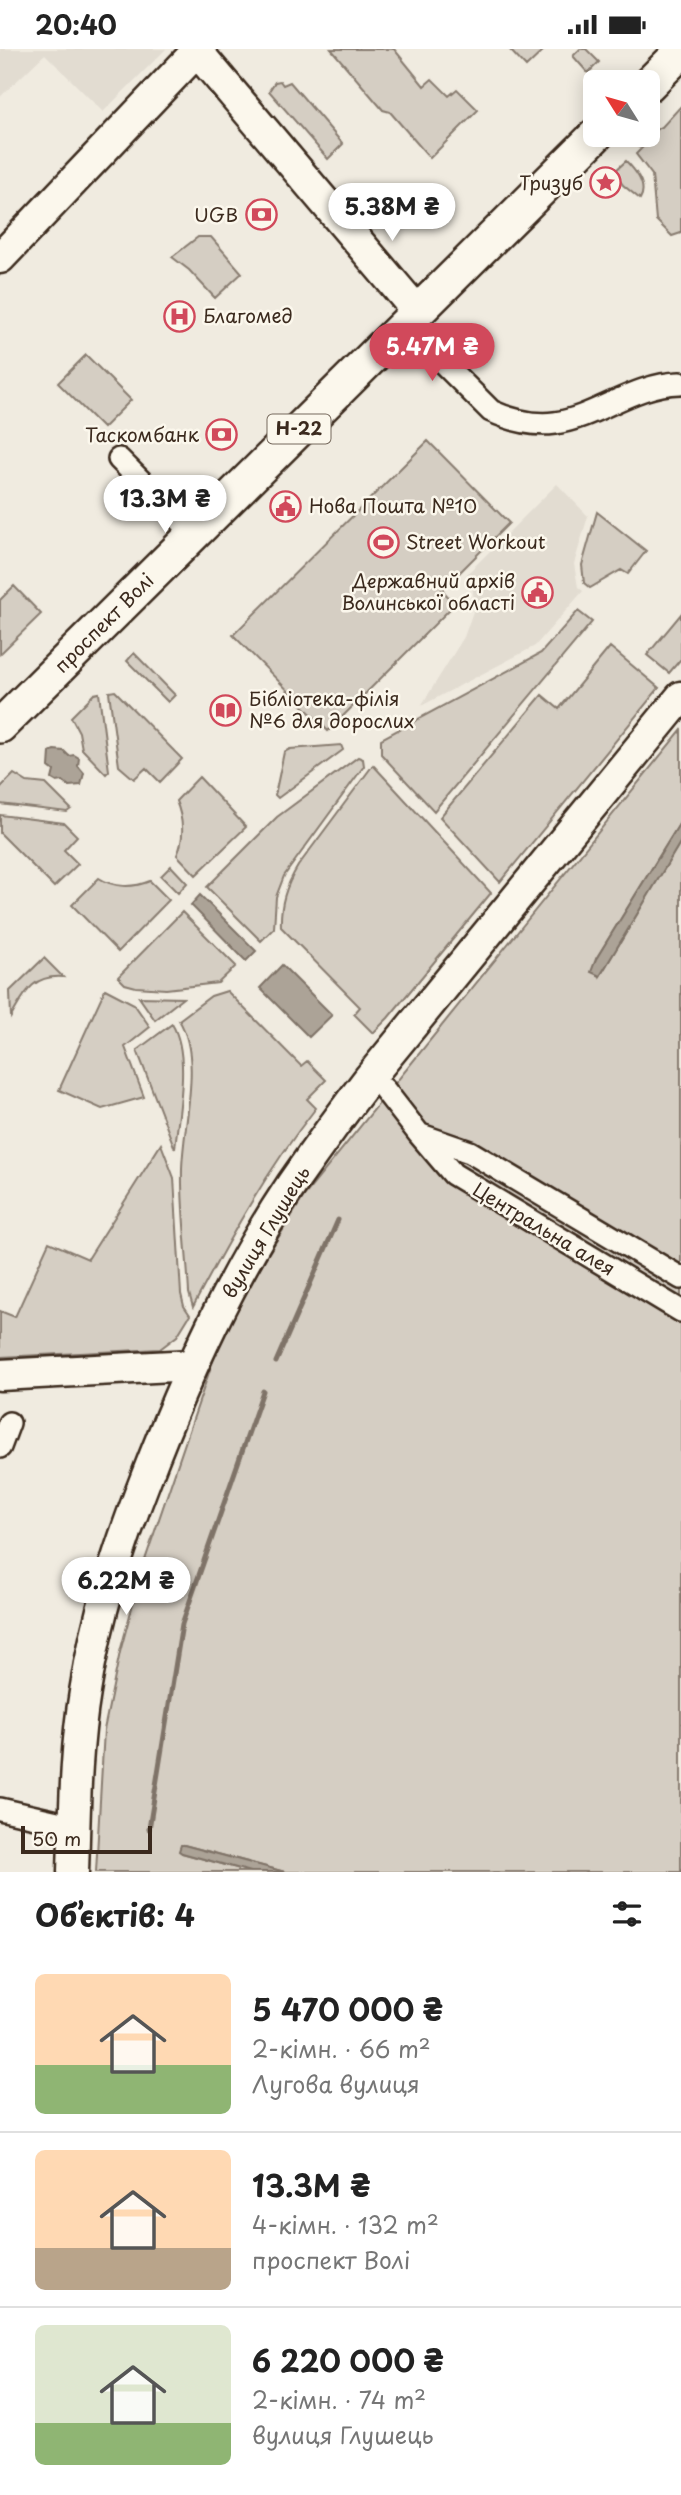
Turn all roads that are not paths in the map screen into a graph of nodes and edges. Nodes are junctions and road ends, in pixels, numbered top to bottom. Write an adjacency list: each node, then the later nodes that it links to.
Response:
1 (197, 50): 5 (street); 6 (street)
2 (681, 52): 3 (main road)
3 (660, 73)
4 (584, 147): 6 (main road, проспект Волі / Н-22)
5 (0, 258)
6 (410, 318): 7 (street); 9 (main road, проспект Волі / Н-22)
7 (680, 383)
8 (119, 459): 9 (street)
9 (194, 534): 11 (main road, проспект Волі / Н-22)
10 (681, 697): 16 (street, вулиця Глушець)
11 (0, 726)
12 (384, 1089): 13 (street, Центральна алея)
13 (419, 1134): 14 (street, Центральна алея); 15 (street, Центральна алея)
14 (681, 1278)
15 (678, 1302)
16 (192, 1365): 17 (street); 21 (street, вулиця Глушець)
17 (0, 1375)
18 (9, 1423): 19 (street)
19 (0, 1447)
20 (0, 1809): 21 (street)
21 (75, 1826): 22 (street, вулиця Глушець)
22 (73, 1872)

